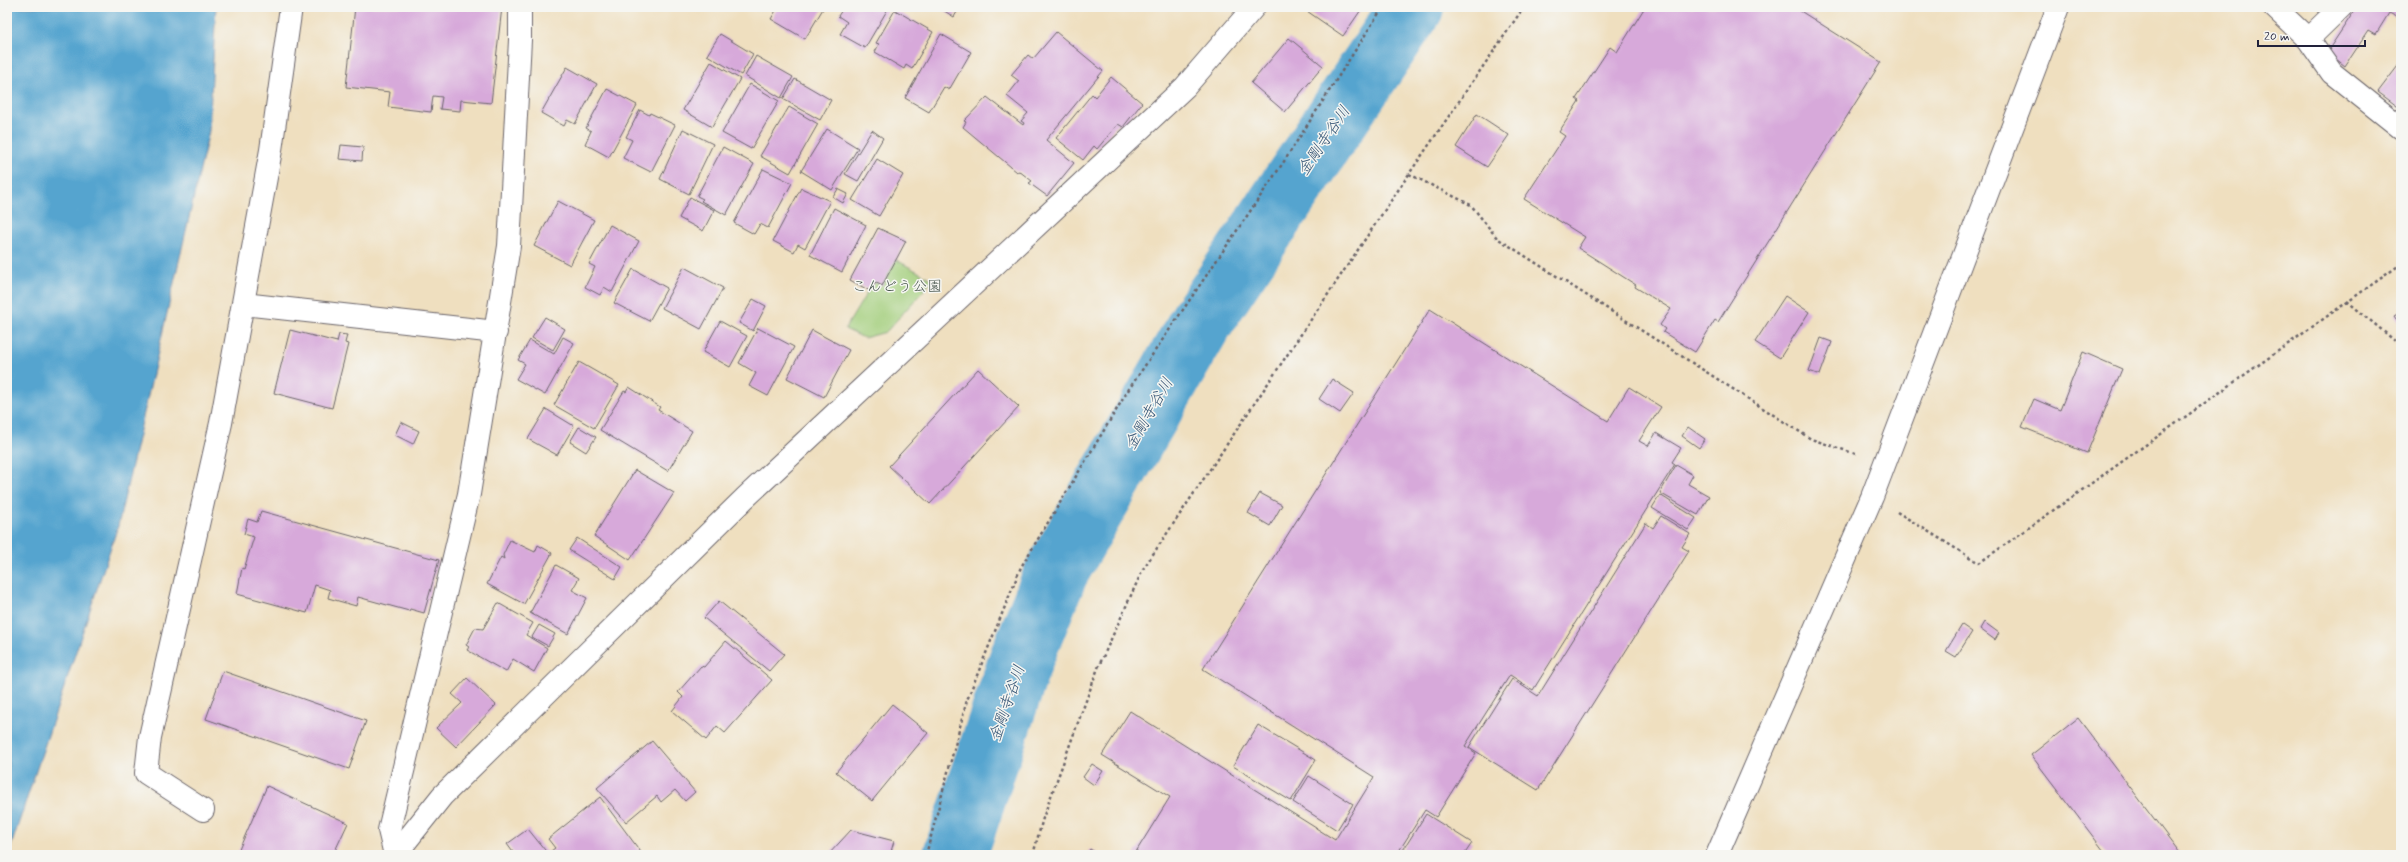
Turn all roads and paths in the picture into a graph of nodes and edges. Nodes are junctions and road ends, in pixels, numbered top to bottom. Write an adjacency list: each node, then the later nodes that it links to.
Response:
1 (291, 7): 14 (street)
2 (520, 7): 15 (street)
3 (1254, 7): 20 (street)
4 (1383, 7): 21 (path)
5 (1524, 7): 11 (path)
6 (2058, 7): 17 (street)
7 (2274, 7): 9 (street)
8 (2341, 7): 9 (street)
9 (2308, 39): 10 (street)
10 (2401, 128)
11 (1409, 174): 17 (path); 22 (path)
12 (2401, 264): 13 (path)
13 (2347, 301): 16 (path); 18 (path)
14 (243, 304): 15 (street); 19 (street)
15 (496, 332): 20 (street)
16 (2401, 346)
17 (1884, 463): 18 (street)
18 (1872, 497): 23 (street)
19 (203, 810)
20 (395, 855)
21 (926, 855)
22 (1034, 855)
23 (1717, 855)

